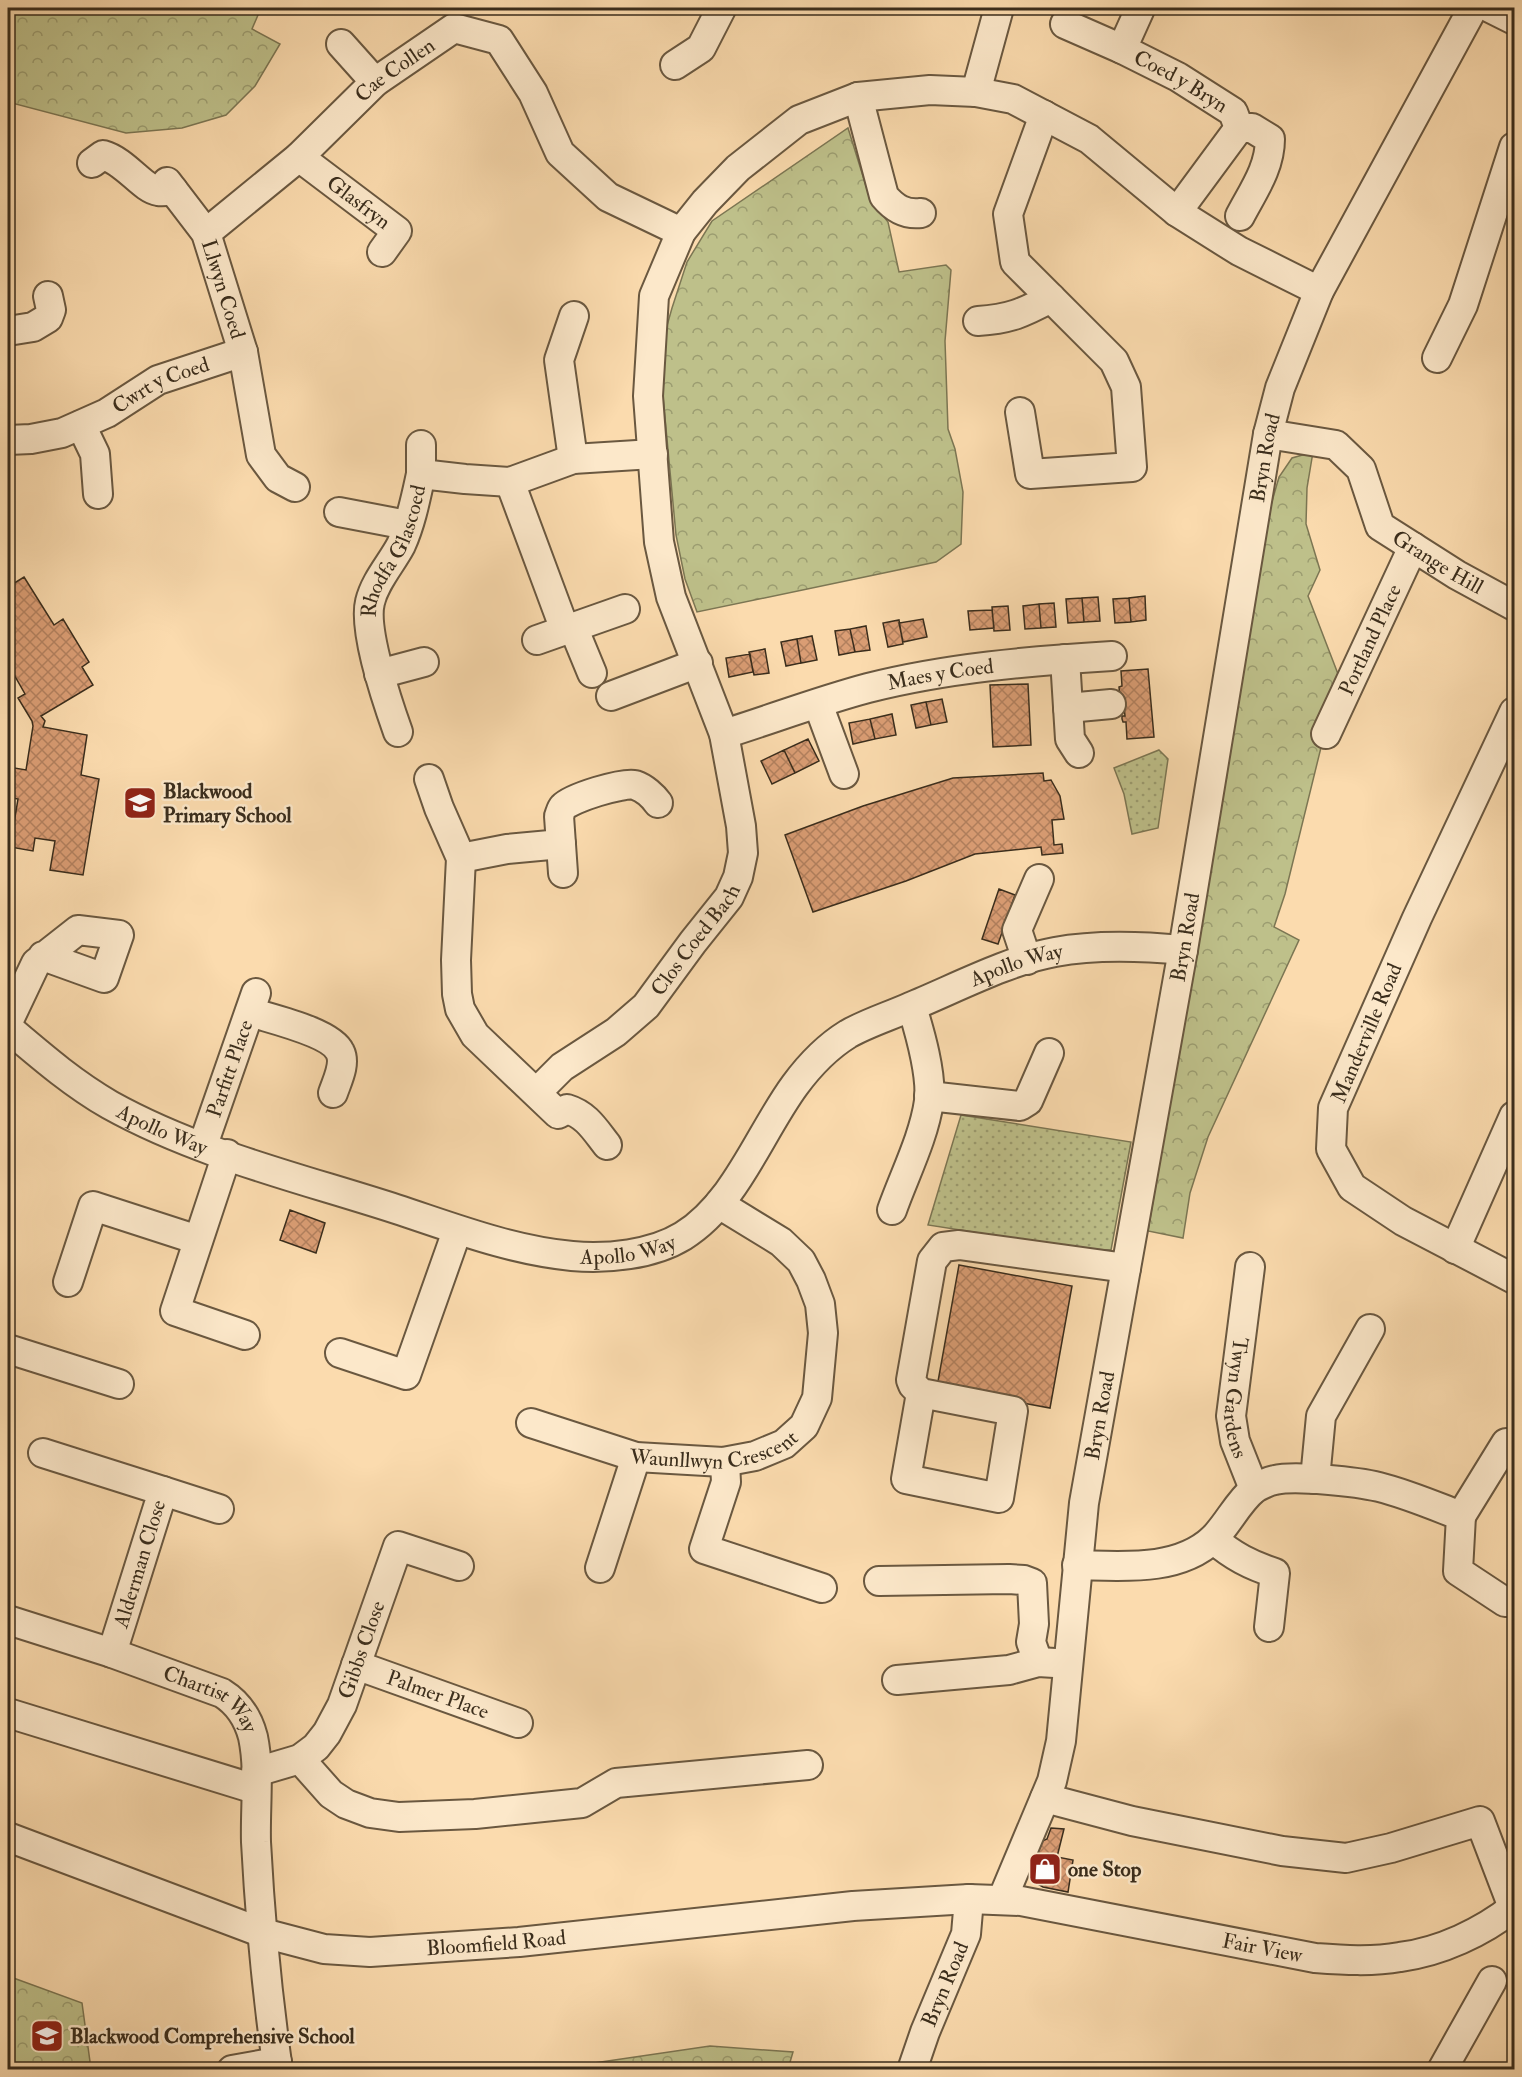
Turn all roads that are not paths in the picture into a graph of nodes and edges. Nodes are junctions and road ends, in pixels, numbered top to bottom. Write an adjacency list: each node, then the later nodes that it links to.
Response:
1 (723, 8): 10 (street)
2 (999, 8): 12 (street)
3 (1473, 8): 25 (street, Bryn Road)
4 (1490, 8): 6 (street)
5 (1140, 9): 9 (street, Coed y Bryn)
6 (1515, 20)
7 (1065, 24): 9 (street)
8 (341, 44): 11 (street)
9 (1122, 49): 15 (street, Coed y Bryn)
10 (675, 65)
11 (375, 82): 17 (street, Cae Collen); 22 (street, Cae Collen)
12 (976, 92): 13 (street, Clos Coed Bach); 14 (street, Clos Coed Bach)
13 (858, 97): 20 (street); 22 (street, Clos Coed Bach)
14 (1044, 115): 19 (street, Clos Coed Bach); 27 (street)
15 (1239, 128): 19 (street, Coed y Bryn); 21 (street)
16 (1515, 147): 32 (street)
17 (299, 157): 23 (street, Cae Collen); 24 (street, Glasfryn)
18 (92, 163): 23 (street, Llwyn Coed)
19 (1177, 212): 25 (street, Clos Coed Bach)
20 (921, 213)
21 (1239, 216)
22 (681, 232): 38 (street, Clos Coed Bach)
23 (206, 233): 31 (street, Llwyn Coed)
24 (382, 252)
25 (1319, 291): 35 (street, Bryn Road)
26 (48, 296): 30 (street)
27 (1051, 298): 29 (street); 33 (street)
28 (574, 316): 39 (street)
29 (978, 321)
30 (8, 331)
31 (243, 352): 34 (street, Cwrt y Coed); 42 (street, Llwyn Coed)
32 (1437, 358)
33 (1020, 412)
34 (81, 425): 36 (street, Cwrt y Coed); 43 (street)
35 (1268, 434): 46 (street, Grange Hill); 73 (street, Bryn Road)
36 (8, 440)
37 (421, 445): 40 (street)
38 (653, 454): 39 (street, Rhodfa Glascoed); 54 (street, Clos Coed Bach)
39 (573, 459): 41 (street, Rhodfa Glascoed)
40 (422, 474): 41 (street, Rhodfa Glascoed); 45 (street, Rhodfa Glascoed)
41 (510, 482): 49 (street)
42 (295, 487)
43 (98, 494)
44 (339, 512): 45 (street)
45 (407, 525): 56 (street, Rhodfa Glascoed)
46 (1413, 547): 47 (street, Grange Hill); 64 (street, Portland Place)
47 (1515, 606)
48 (625, 609): 49 (street)
49 (575, 626): 50 (street); 55 (street)
50 (537, 640)
51 (1112, 656): 52 (street, Maes y Coed)
52 (1065, 659): 58 (street, Maes y Coed); 60 (street)
53 (424, 662): 56 (street)
54 (698, 663): 57 (street); 63 (street, Clos Coed Bach)
55 (592, 673)
56 (380, 679): 62 (street, Rhodfa Glascoed)
57 (611, 696)
58 (818, 704): 63 (street, Maes y Coed); 66 (street)
59 (1111, 704): 60 (street)
60 (1068, 708): 65 (street)
61 (1515, 712): 89 (street, Manderville Road)
62 (398, 732)
63 (724, 734): 79 (street, Clos Coed Bach)
64 (1326, 734)
65 (1079, 753)
66 (844, 774)
67 (429, 778): 70 (street)
68 (658, 802): 69 (street)
69 (561, 844): 70 (street); 71 (street)
70 (461, 858): 79 (street)
71 (563, 873)
72 (1039, 879): 75 (street)
73 (1183, 950): 75 (street, Apollo Way); 91 (street, Bryn Road)
74 (43, 956): 77 (street)
75 (1027, 960): 76 (street, Apollo Way)
76 (912, 1007): 81 (street); 85 (street, Apollo Way)
77 (11, 1037): 84 (street, Apollo Way)
78 (1049, 1053): 81 (street)
79 (537, 1092): 83 (street)
80 (333, 1093): 84 (street, Parfitt Place)
81 (929, 1096): 86 (street)
82 (1515, 1116): 89 (street)
83 (607, 1145)
84 (215, 1150): 87 (street, Apollo Way); 88 (street, Parfitt Place)
85 (719, 1204): 87 (street, Apollo Way); 104 (street, Waunllwyn Crescent)
86 (892, 1210)
87 (457, 1230): 97 (street)
88 (198, 1240): 93 (street); 95 (street, Parfitt Place)
89 (1455, 1249): 92 (street, Manderville Road)
90 (1250, 1267): 106 (street, Twyn Gardens)
91 (1126, 1268): 99 (street); 111 (street, Bryn Road)
92 (1515, 1280)
93 (69, 1282)
94 (1370, 1329): 105 (street)
95 (245, 1335)
96 (8, 1349): 98 (street)
97 (340, 1353)
98 (119, 1384)
99 (921, 1393): 99 (street)
100 (531, 1423): 103 (street, Waunllwyn Crescent)
101 (1506, 1443): 109 (street)
102 (44, 1453): 107 (street, Alderman Close)
103 (636, 1457): 104 (street, Waunllwyn Crescent); 113 (street)
104 (723, 1462): 115 (street)
105 (1315, 1479): 106 (street, Twyn Gardens); 109 (street, Twyn Gardens)
106 (1254, 1489): 110 (street, Twyn Gardens)
107 (163, 1491): 108 (street); 119 (street, Alderman Close)
108 (219, 1509)
109 (1461, 1516): 116 (street)
110 (1213, 1539): 111 (street, Twyn Gardens); 118 (street)
111 (1077, 1565): 121 (street, Bryn Road)
112 (459, 1566): 122 (street, Gibbs Close)
113 (600, 1568)
114 (879, 1581): 120 (street)
115 (822, 1588)
116 (1505, 1602)
117 (8, 1620): 119 (street, Chartist Way)
118 (1269, 1627)
119 (112, 1653): 128 (street, Chartist Way)
120 (1038, 1662): 121 (street); 123 (street)
121 (1069, 1664): 129 (street, Bryn Road)
122 (356, 1665): 125 (street, Palmer Place); 126 (street, Gibbs Close)
123 (897, 1680)
124 (8, 1713): 128 (street)
125 (518, 1723)
126 (300, 1759): 127 (street); 128 (street, Gibbs Close)
127 (807, 1765)
128 (255, 1780): 134 (street, Chartist Way)
129 (1045, 1798): 132 (street, Bryn Road); 133 (street)
130 (8, 1838): 134 (street, Bloomfield Road)
131 (969, 1899): 132 (street, Bloomfield Road); 134 (street, Bloomfield Road); 138 (street, Bryn Road)
132 (1002, 1900): 133 (street, Fair View)
133 (1514, 1908)
134 (263, 1933): 136 (street, Chartist Way)
135 (1492, 1981): 139 (street)
136 (277, 2066): 137 (street)
137 (232, 2070)
138 (912, 2070)
139 (1442, 2070)

